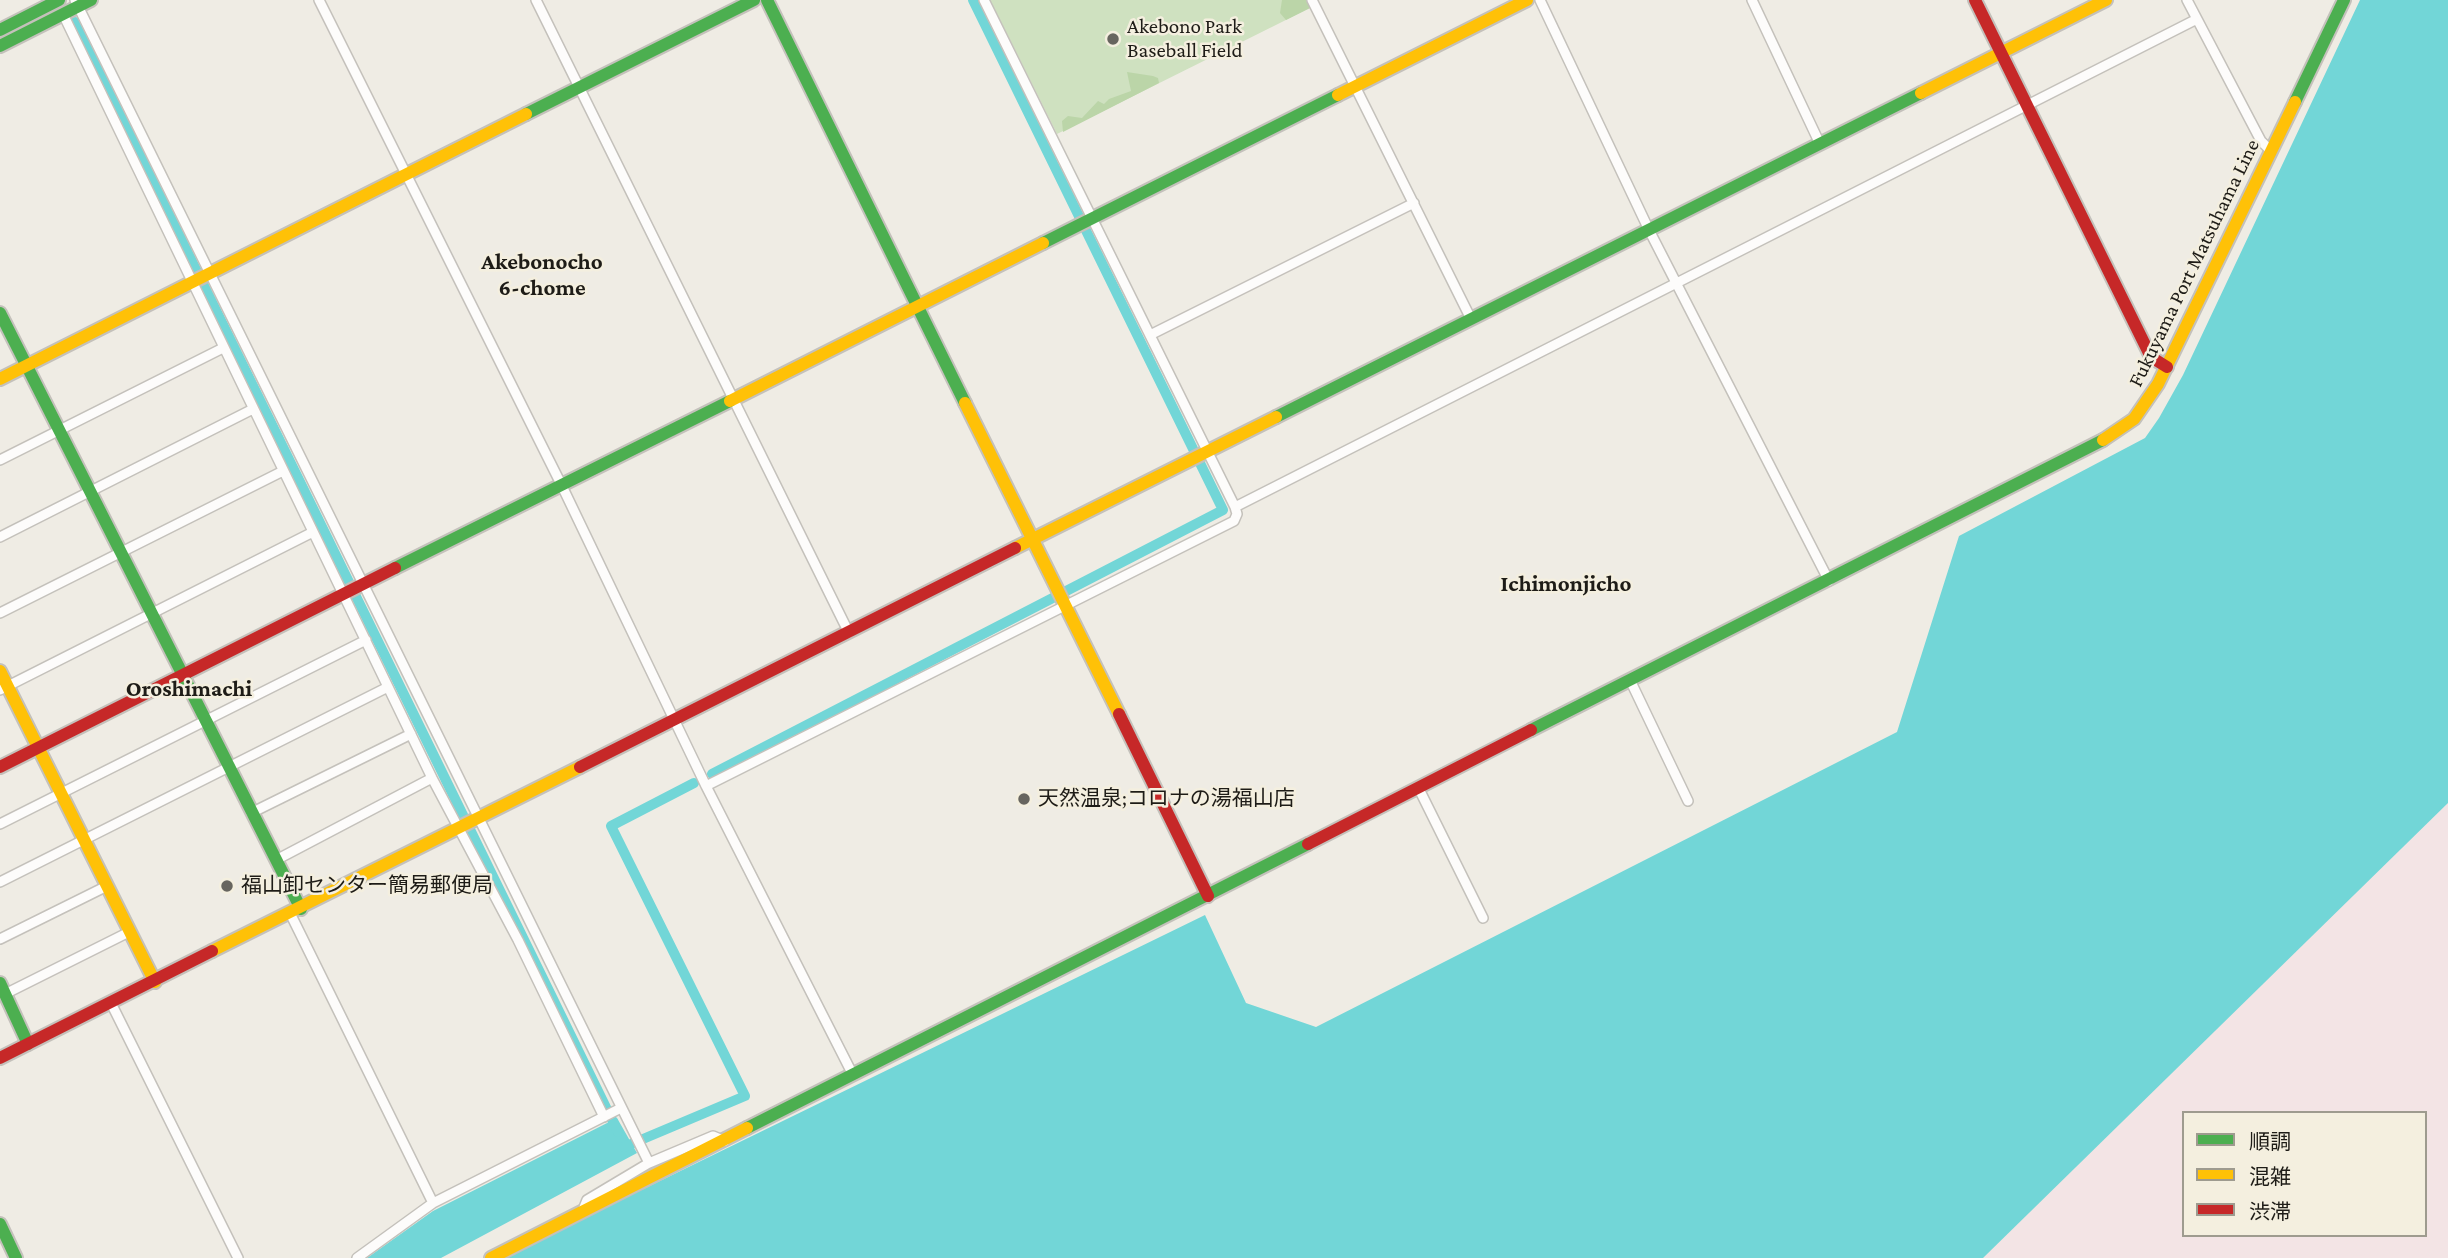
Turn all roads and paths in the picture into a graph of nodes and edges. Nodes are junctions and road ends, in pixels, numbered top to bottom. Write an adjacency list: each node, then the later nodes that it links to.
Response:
1 (59, 0): 19 (street)
2 (91, 0): 16 (street)
3 (320, 0): 27 (street)
4 (536, 0): 22 (street)
5 (754, 0): 22 (street)
6 (767, 0): 33 (street)
7 (985, 0): 29 (street)
8 (1312, 0): 23 (street)
9 (1527, 0): 23 (street)
10 (1540, 0): 30 (street)
11 (1752, 0): 25 (street)
12 (1975, 0): 21 (street)
13 (2106, 0): 21 (street)
14 (2187, 0): 18 (street)
15 (2344, 0): 26 (street, Fukuyama Port Matsuhama Line)
16 (76, 3): 17 (street); 31 (street)
17 (63, 14): 20 (street); 31 (street)
18 (2197, 19): 24 (street); 26 (street)
19 (0, 30)
20 (0, 47)
21 (2001, 54): 24 (street); 25 (street)
22 (580, 87): 27 (street); 41 (street)
23 (1354, 88): 28 (street); 29 (street)
24 (2026, 106): 32 (street); 39 (street)
25 (1821, 144): 30 (street)
26 (2271, 151): 39 (street, Fukuyama Port Matsuhama Line)
27 (405, 174): 31 (street); 47 (street)
28 (1414, 203): 35 (street); 36 (street)
29 (1085, 221): 33 (street); 36 (street)
30 (1648, 230): 32 (street); 35 (street)
31 (201, 277): 37 (street); 38 (street); 55 (street)
32 (1675, 284): 49 (street); 54 (street)
33 (917, 304): 41 (street); 52 (street)
34 (0, 313): 38 (street)
35 (1471, 319): 44 (street)
36 (1150, 335): 44 (street)
37 (223, 348): 42 (street); 43 (street)
38 (26, 366): 40 (street); 43 (street)
39 (2167, 367): 54 (street, Fukuyama Port Matsuhama Line)
40 (0, 379)
41 (734, 397): 47 (street); 59 (street)
42 (253, 409): 46 (street); 48 (street)
43 (58, 430): 45 (street); 48 (street)
44 (1200, 454): 49 (street); 52 (street)
45 (0, 460)
46 (283, 471): 50 (street); 53 (street)
47 (562, 486): 55 (street); 66 (street)
48 (90, 492): 51 (street); 53 (street)
49 (1235, 507): 56 (street)
50 (313, 532): 55 (street); 58 (street)
51 (0, 537)
52 (1032, 540): 56 (street); 59 (street)
53 (121, 553): 57 (street); 58 (street)
54 (1829, 581): 63 (street, Fukuyama Port Matsuhama Line)
55 (353, 588): 60 (street); 62 (street); 78 (street)
56 (1064, 603): 73 (street); 84 (street)
57 (0, 613)
58 (151, 613): 62 (street); 65 (street)
59 (849, 633): 66 (street)
60 (366, 640): 64 (street); 67 (street)
61 (0, 671): 65 (street)
62 (183, 675): 67 (street); 69 (street)
63 (1630, 682): 74 (street, Fukuyama Port Matsuhama Line); 76 (street)
64 (388, 687): 68 (street); 71 (street)
65 (4, 688): 69 (street)
66 (674, 719): 73 (street); 78 (street)
67 (205, 721): 71 (street); 75 (street)
68 (411, 734): 72 (street); 77 (street)
69 (39, 747): 70 (street); 75 (street)
70 (0, 767)
71 (229, 768): 77 (street); 80 (street)
72 (432, 778): 78 (street); 81 (street)
73 (705, 786): 94 (street)
74 (1419, 789): 84 (street, Fukuyama Port Matsuhama Line); 86 (street)
75 (61, 792): 79 (street); 80 (street)
76 (1688, 801)
77 (251, 813): 81 (street)
78 (469, 823): 85 (street); 95 (street); 96 (street)
79 (0, 824)
80 (84, 840): 82 (street); 83 (street)
81 (276, 860): 85 (street)
82 (0, 882)
83 (107, 886): 87 (street); 88 (street)
84 (1208, 896): 94 (street, Fukuyama Port Matsuhama Line)
85 (295, 912): 89 (street); 99 (street)
86 (1483, 918)
87 (130, 932): 89 (street); 90 (street)
88 (0, 939)
89 (155, 982): 91 (street)
90 (3, 988): 92 (street)
91 (111, 1003): 92 (street); 103 (street)
92 (28, 1044): 93 (street)
93 (0, 1058)
94 (853, 1075): 97 (street, Fukuyama Port Matsuhama Line)
95 (619, 1110): 96 (street); 98 (street)
96 (606, 1116): 99 (street)
97 (725, 1141): 98 (street); 100 (street, Fukuyama Port Matsuhama Line)
98 (649, 1163): 100 (street)
99 (433, 1203): 104 (street)
100 (583, 1210): 105 (street, Fukuyama Port Matsuhama Line)
101 (0, 1224): 102 (street)
102 (16, 1258)
103 (238, 1258)
104 (357, 1258)
105 (491, 1258)

